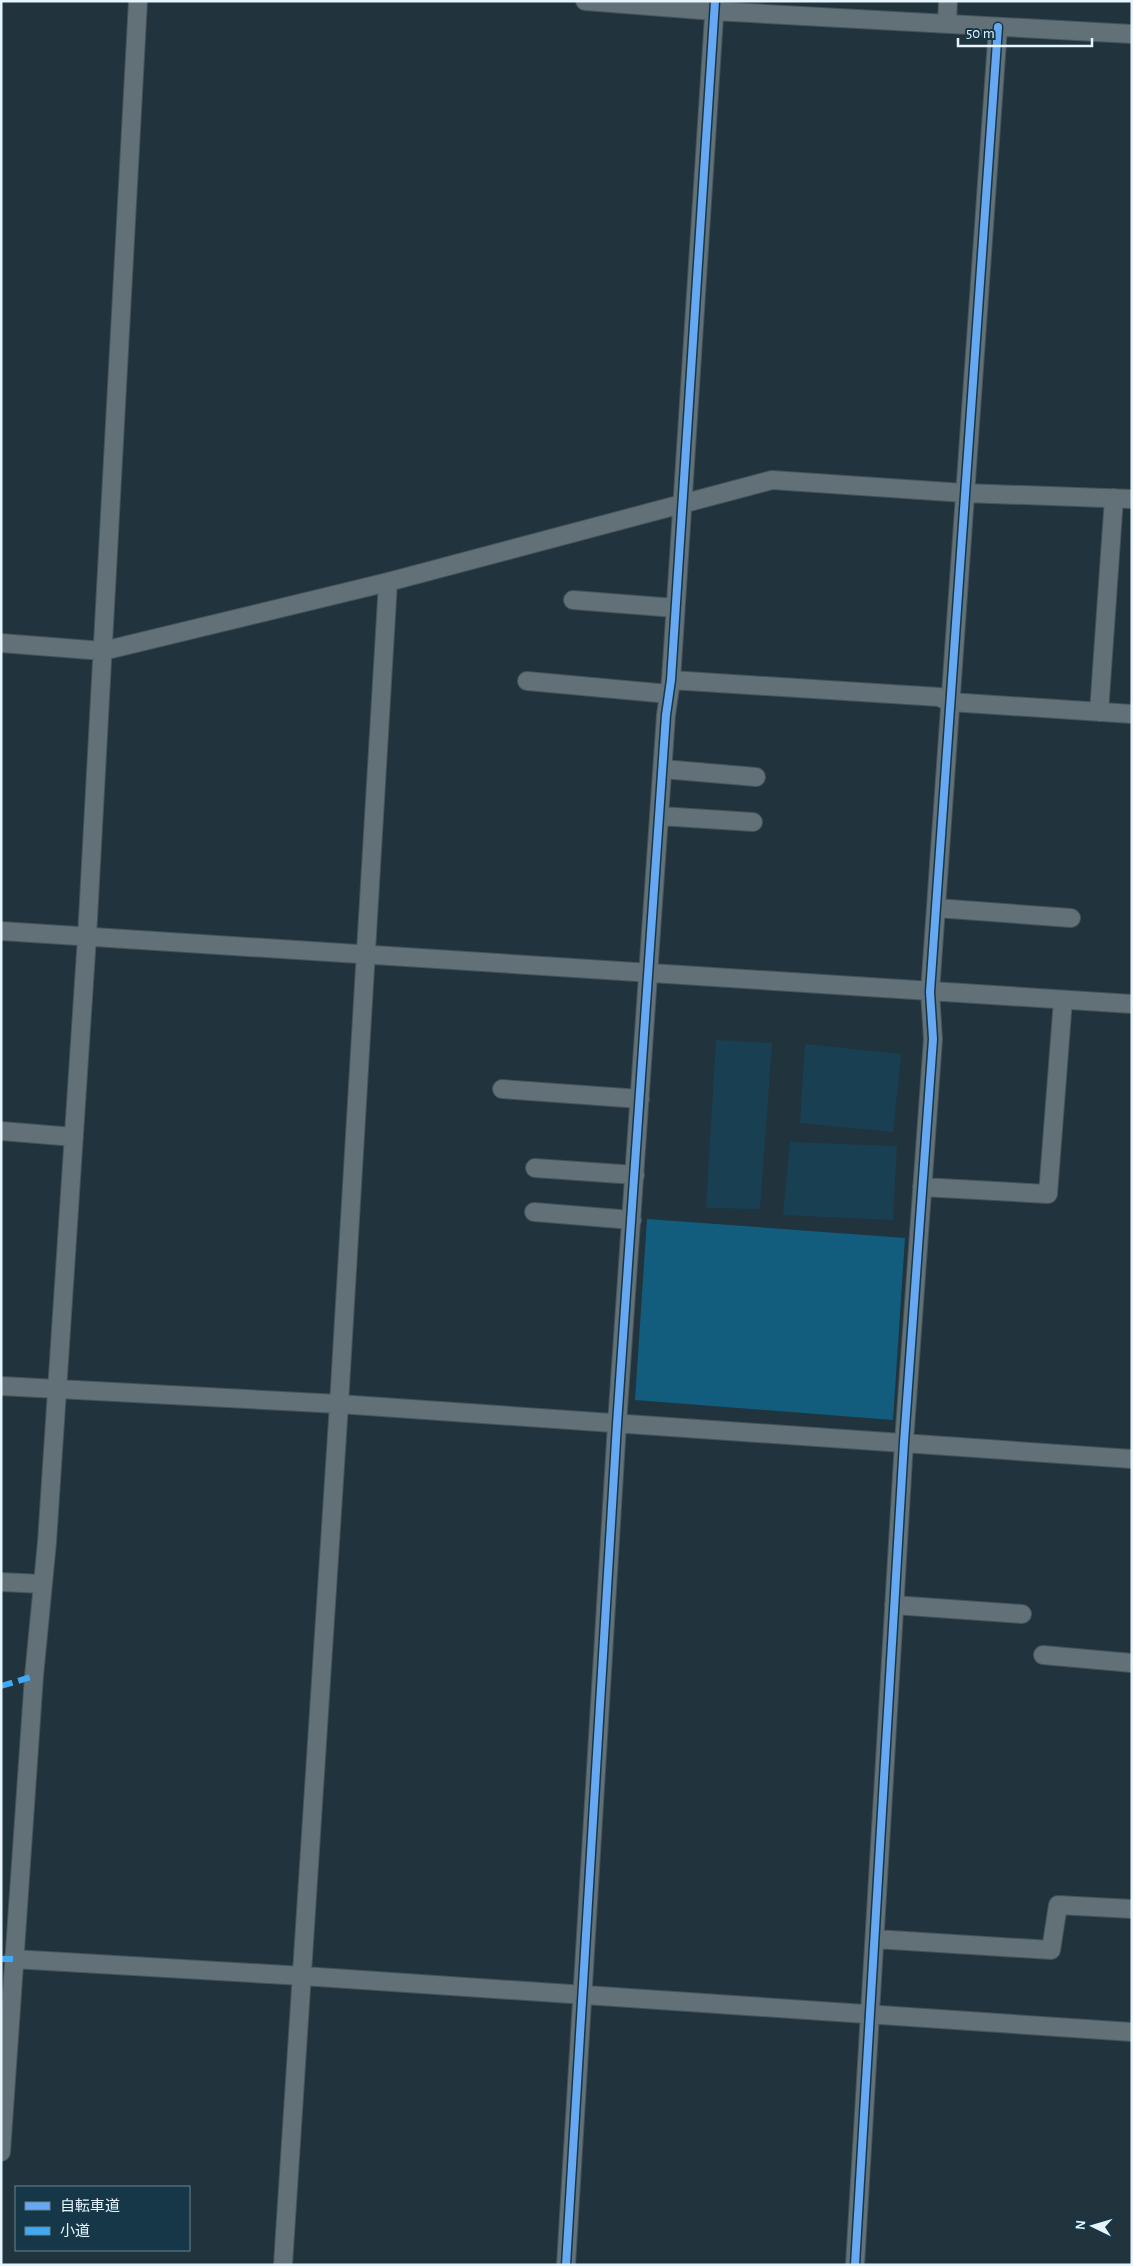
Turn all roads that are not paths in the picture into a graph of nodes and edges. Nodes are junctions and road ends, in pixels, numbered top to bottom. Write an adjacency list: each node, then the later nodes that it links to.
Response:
1 (138, 1): 16 (street)
2 (585, 1): 4 (street)
3 (948, 1): 5 (street)
4 (715, 6): 5 (street); 11 (street)
5 (947, 24): 6 (street)
6 (998, 27): 7 (street); 8 (street)
7 (1132, 34)
8 (964, 493): 9 (street); 11 (street); 19 (street)
9 (1114, 498): 10 (street); 20 (street)
10 (1132, 499)
11 (681, 505): 12 (street); 14 (street)
12 (388, 582): 16 (street); 30 (street)
13 (573, 600): 14 (street)
14 (675, 608): 18 (street)
15 (1, 643): 16 (street)
16 (102, 651): 29 (street)
17 (527, 681): 18 (street)
18 (670, 687): 19 (street); 22 (street)
19 (950, 702): 20 (street); 26 (street)
20 (1099, 712): 21 (street)
21 (1132, 714)
22 (663, 769): 23 (street); 24 (street)
23 (756, 777)
24 (660, 816): 25 (street); 31 (street)
25 (753, 822)
26 (936, 908): 27 (street); 32 (street)
27 (1071, 918)
28 (1, 931): 29 (street)
29 (87, 937): 30 (street); 38 (street)
30 (366, 954): 31 (street); 46 (street)
31 (649, 974): 32 (street); 36 (street)
32 (930, 992): 33 (street); 41 (street)
33 (1063, 1000): 34 (street); 41 (street)
34 (1132, 1004)
35 (502, 1089): 36 (street)
36 (640, 1099): 40 (street)
37 (1, 1131): 38 (street)
38 (74, 1137): 45 (street)
39 (535, 1168): 40 (street)
40 (635, 1175): 43 (street)
41 (922, 1187): 48 (street)
42 (534, 1212): 43 (street)
43 (632, 1220): 47 (street)
44 (1, 1386): 45 (street)
45 (57, 1388): 46 (street); 51 (street)
46 (339, 1404): 47 (street); 59 (street)
47 (617, 1424): 48 (street); 60 (street)
48 (904, 1442): 49 (street); 52 (street)
49 (1132, 1459)
50 (1, 1582): 51 (street)
51 (42, 1584): 58 (street)
52 (894, 1605): 53 (street); 57 (street)
53 (1022, 1614)
54 (1043, 1655): 55 (street)
55 (1132, 1663)
56 (1132, 1910): 57 (street)
57 (875, 1940): 61 (street)
58 (13, 1959): 59 (street); 63 (street)
59 (303, 1976): 60 (street); 64 (street)
60 (582, 1996): 61 (street); 65 (street)
61 (870, 2016): 62 (street); 66 (street)
62 (1132, 2032)
63 (1, 2152)
64 (283, 2265)
65 (566, 2265)
66 (855, 2265)

